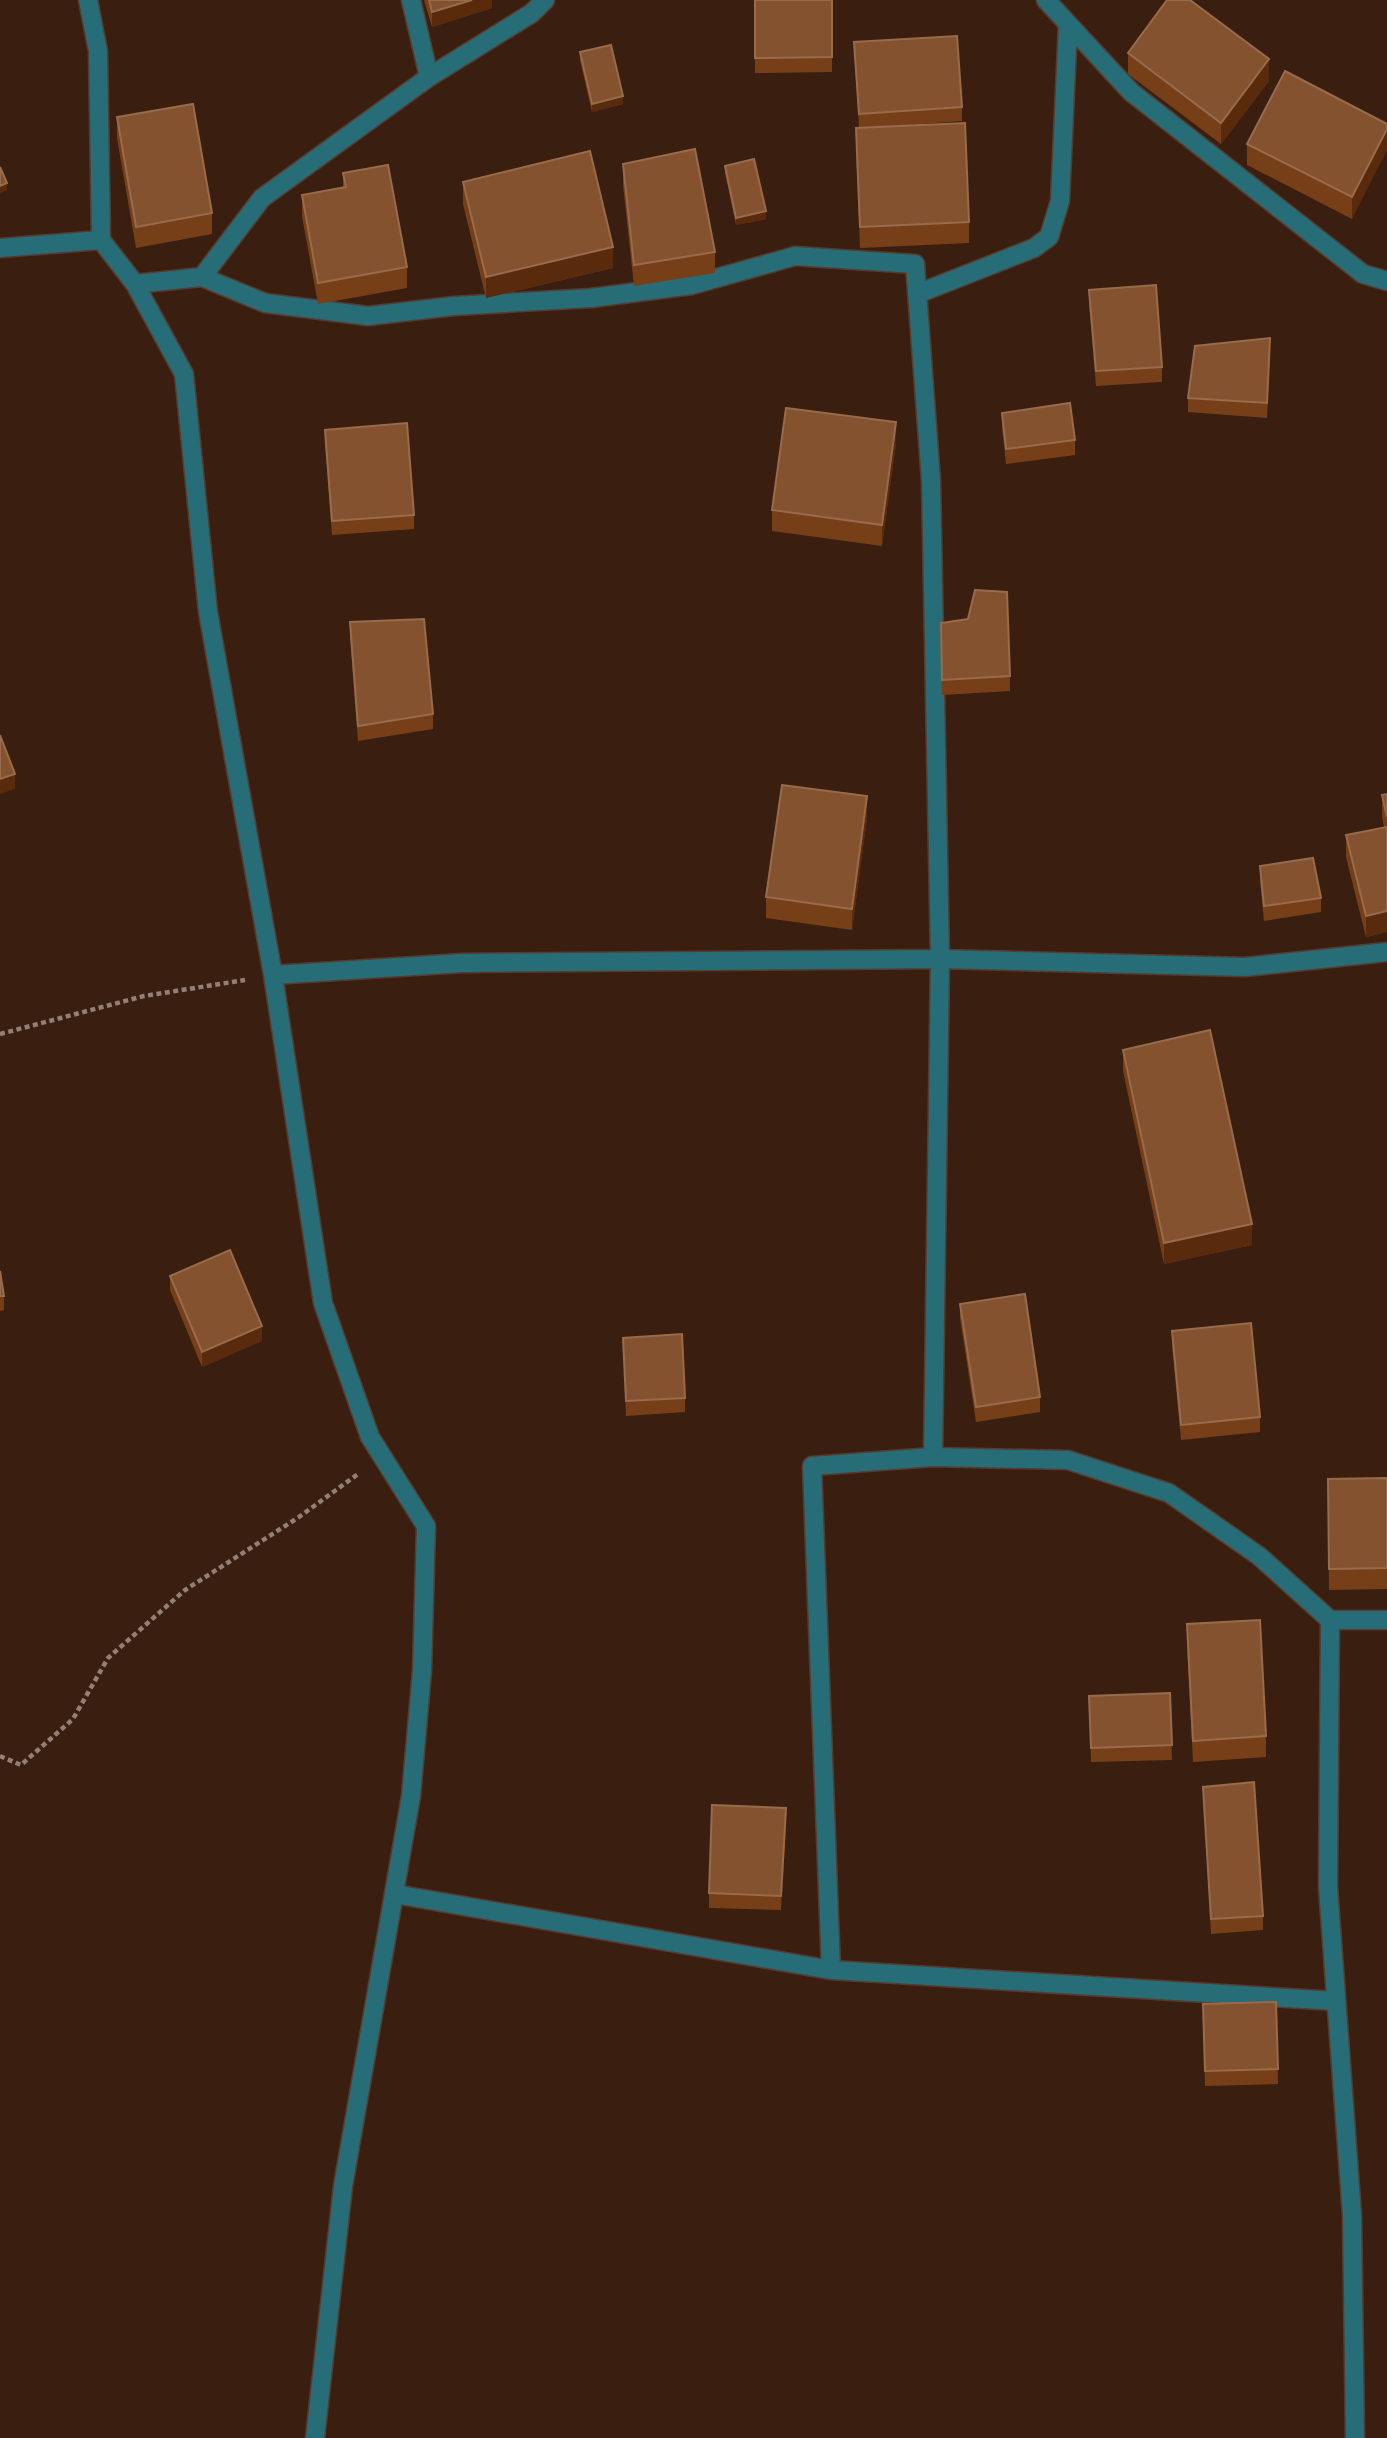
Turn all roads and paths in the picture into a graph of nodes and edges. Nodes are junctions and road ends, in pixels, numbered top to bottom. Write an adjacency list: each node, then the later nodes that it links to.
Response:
1 (88, 0): 7 (street)
2 (411, 0): 6 (street)
3 (545, 0): 6 (street)
4 (1046, 0): 5 (street)
5 (1068, 24): 10 (street); 12 (street)
6 (429, 77): 9 (street)
7 (101, 240): 8 (street); 11 (street)
8 (0, 248)
9 (202, 277): 11 (street); 12 (street)
10 (1387, 281)
11 (135, 284): 15 (street)
12 (917, 294): 14 (street)
13 (1387, 952): 14 (street)
14 (940, 958): 15 (street); 18 (street)
15 (273, 975): 16 (path); 17 (street)
16 (0, 1034)
17 (382, 1456): 21 (path); 22 (street)
18 (933, 1457): 19 (street); 23 (street)
19 (1331, 1620): 20 (street); 24 (street)
20 (1387, 1620)
21 (0, 1756)
22 (395, 1894): 23 (street); 25 (street)
23 (831, 1970): 24 (street)
24 (1336, 2001): 26 (street)
25 (315, 2438)
26 (1355, 2438)

